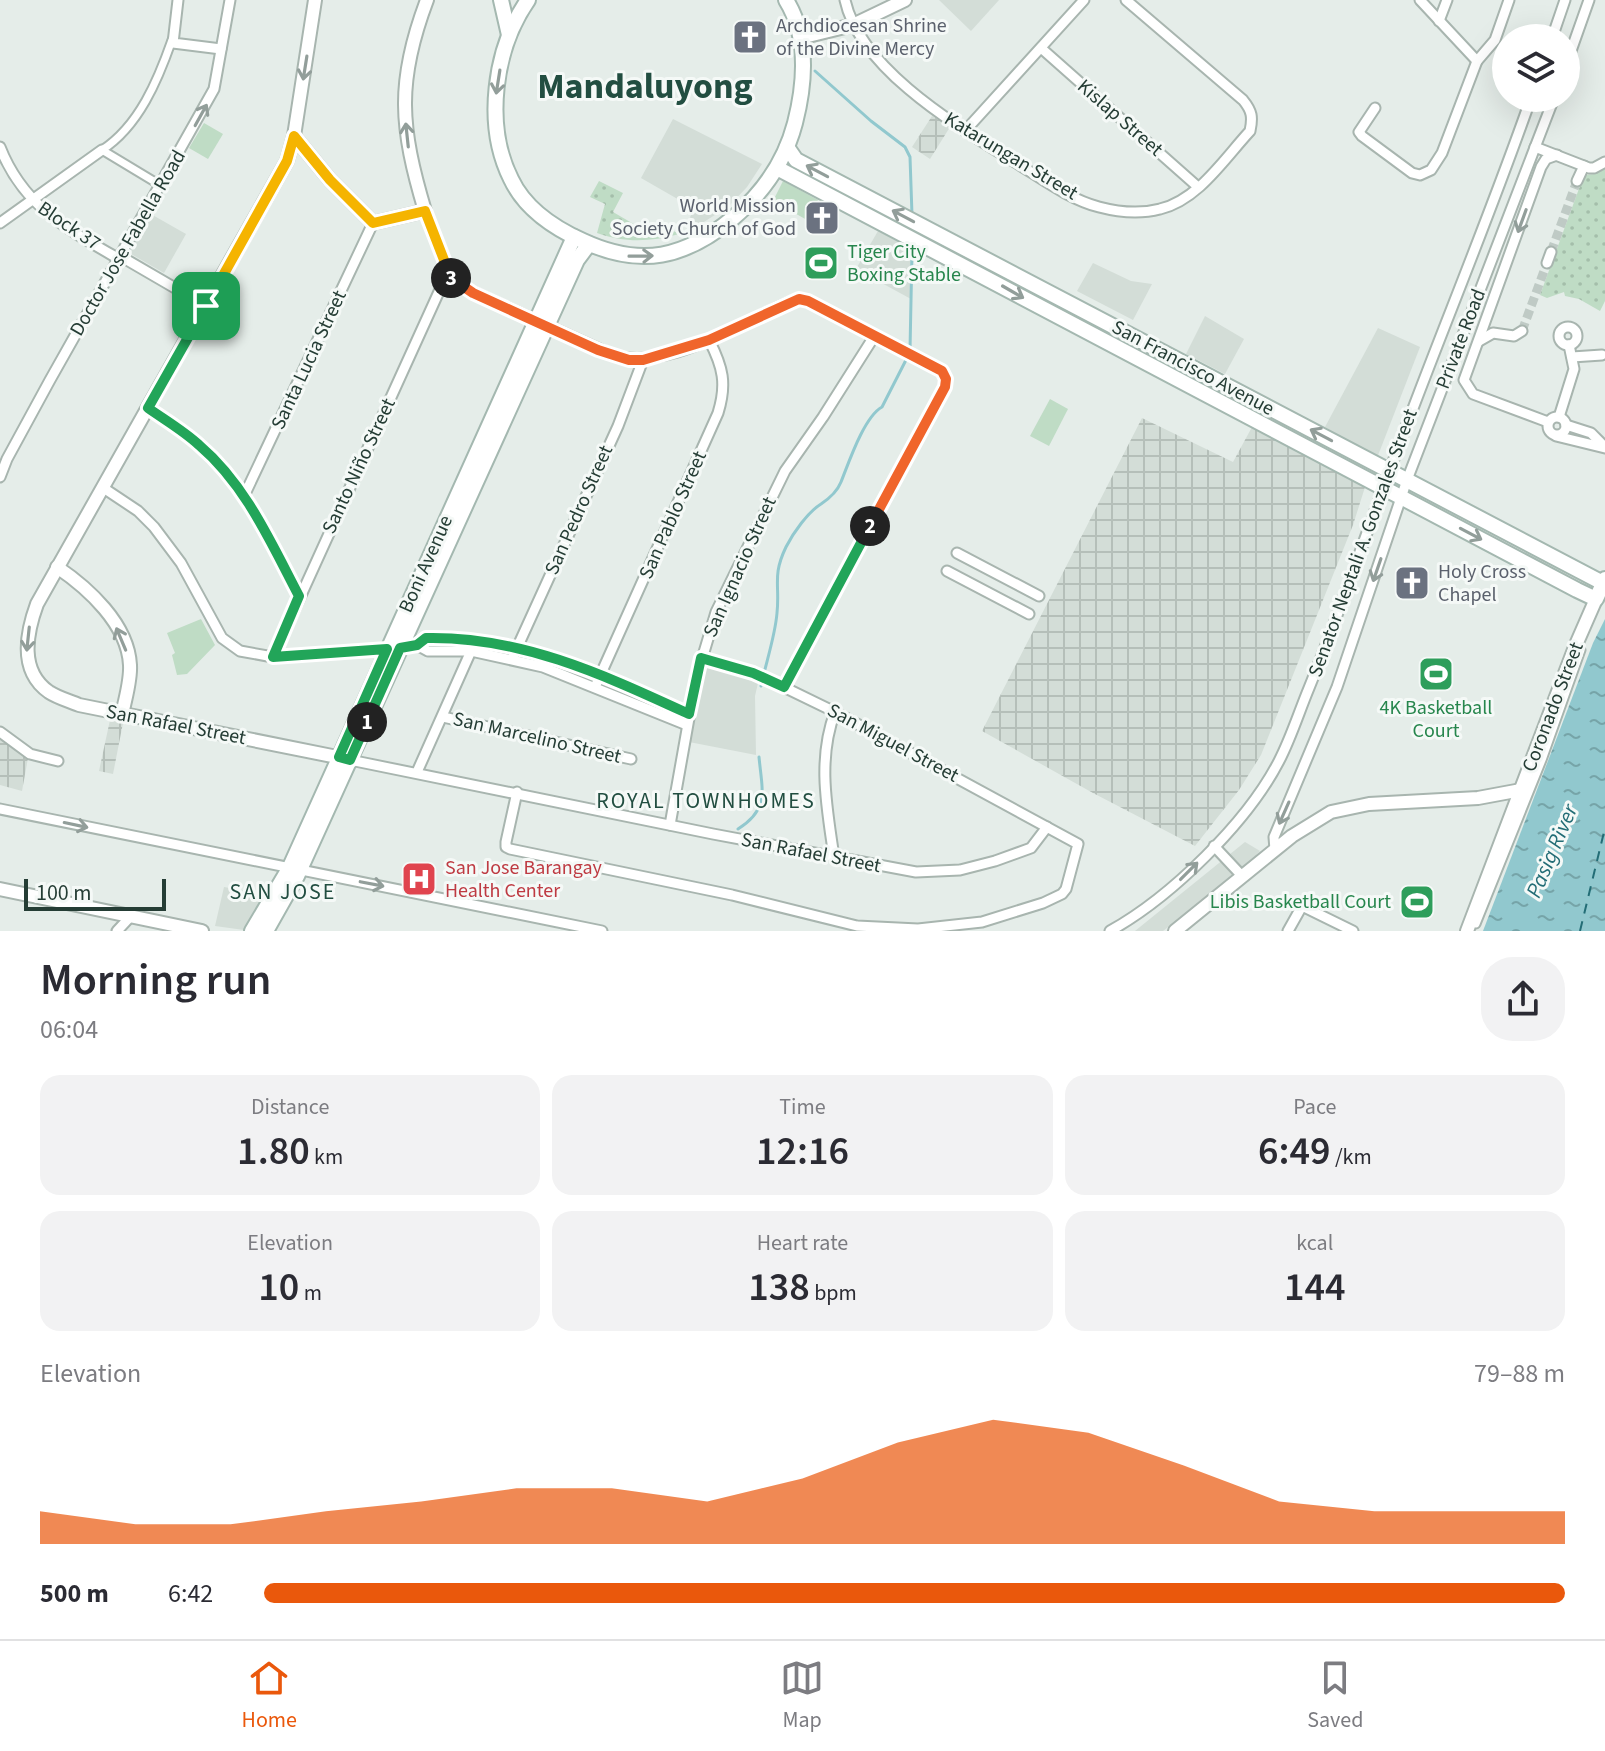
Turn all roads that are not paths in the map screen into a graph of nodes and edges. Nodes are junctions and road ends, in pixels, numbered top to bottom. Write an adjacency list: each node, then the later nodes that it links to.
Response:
1 (178, 0): 23 (street)
2 (230, 0): 25 (street, Doctor Jose Fabella Road)
3 (315, 0): 31 (street, San Rafael Street, one-way to 31)
4 (427, 0): 44 (street, one-way to 4)
5 (501, 0): 21 (main road)
6 (528, 0): 21 (main road)
7 (786, 0): 22 (main road)
8 (845, 0): 19 (street, Katarungan Street)
9 (905, 0): 19 (street)
10 (1084, 0): 24 (street)
11 (1126, 0): 42 (street, Katarungan Street)
12 (1420, 0): 17 (street)
13 (1447, 0): 17 (street)
14 (1509, 0): 26 (street)
15 (1565, 0): 18 (street)
16 (1589, 0): 20 (street)
17 (1439, 21): 26 (street)
18 (1557, 24)
19 (853, 25): 22 (street); 30 (street, Katarungan Street)
20 (1580, 25)
21 (509, 36): 47 (main road, one-way to 47)
22 (800, 38): 33 (main road)
23 (172, 40): 25 (street); 35 (street)
24 (1041, 48): 30 (street); 42 (street, Kislap Street)
25 (221, 49): 41 (street, Doctor Jose Fabella Road, one-way to 25)
26 (1477, 61): 27 (street)
27 (1375, 108)
28 (1526, 112): 68 (street, Senator Neptali A. Gonzales Street)
29 (1549, 112): 34 (street, Private Road)
30 (965, 131): 42 (street, Katarungan Street)
31 (294, 136): 46 (street); 53 (street, San Rafael Street)
32 (0, 147): 43 (street, Block 37)
33 (787, 147): 39 (main road); 68 (main road, San Francisco Avenue, one-way to 33)
34 (1535, 147): 36 (street); 70 (street, Private Road)
35 (102, 150): 41 (street); 43 (street)
36 (1557, 155): 38 (street); 58 (street, one-way to 58)
37 (1605, 162): 38 (street)
38 (1584, 166): 40 (street)
39 (777, 168): 48 (main road, one-way to 39); 72 (main road, San Francisco Avenue, one-way to 72)
40 (1577, 181)
41 (160, 185): 50 (street, Doctor Jose Fabella Road)
42 (1198, 187)
43 (32, 201): 45 (street); 50 (street, Block 37)
44 (425, 211): 46 (street); 52 (street)
45 (0, 223)
46 (373, 223): 73 (street, Santa Lucia Street)
47 (574, 237): 48 (main road); 54 (main road, Boni Avenue)
48 (589, 244): 54 (main road, Boni Avenue)
49 (1551, 252): 51 (street)
50 (119, 257): 53 (street, Block 37); 69 (street, Doctor Jose Fabella Road)
51 (1547, 263)
52 (449, 276): 54 (street); 79 (street, Santo Niño Street)
53 (206, 306): 63 (street, San Rafael Street)
54 (540, 324): 62 (street); 85 (main road, Boni Avenue)
55 (1522, 331): 58 (street)
56 (875, 335): 57 (street); 89 (street, San Ignacio Street); 93 (street)
57 (709, 340): 62 (street); 91 (street, San Pablo Street)
58 (1479, 341): 65 (street)
59 (1569, 345): 61 (street)
60 (1602, 355): 61 (street)
61 (1572, 357): 64 (street)
62 (643, 360): 84 (street, San Pedro Street)
63 (148, 408): 71 (street, San Rafael Street); 73 (street)
64 (1562, 421): 65 (street); 66 (street); 67 (street)
65 (1548, 422): 66 (street)
66 (1556, 436): 67 (street)
67 (1605, 448)
68 (1390, 471): 70 (main road, San Francisco Avenue); 72 (street, Senator Neptali A. Gonzales Street)
69 (0, 477)
70 (1407, 480): 74 (street, Private Road); 78 (main road, San Francisco Avenue)
71 (102, 487): 76 (street, San Rafael Street); 88 (street)
72 (1383, 488): 74 (main road, San Francisco Avenue); 109 (street, Senator Neptali A. Gonzales Street)
73 (244, 496): 79 (street)
74 (1402, 497): 81 (main road, San Francisco Avenue, one-way to 81); 110 (street, Private Road, one-way to 110)
75 (957, 553): 80 (street)
76 (57, 567): 96 (street, one-way to 76); 96 (street, San Rafael Street, one-way to 96)
77 (947, 571): 82 (street)
78 (1604, 581): 81 (main road, Coronado Street)
79 (299, 596): 88 (street, Santo Niño Street)
80 (1039, 596)
81 (1596, 599): 104 (street, Coronado Street)
82 (1029, 614)
83 (417, 645): 84 (street); 85 (street); 87 (street)
84 (518, 647): 90 (street, San Pedro Street); 91 (street)
85 (394, 649): 88 (street); 100 (main road, Boni Avenue)
86 (1581, 650): 126 (street)
87 (471, 651): 90 (street); 97 (street)
88 (273, 657)
89 (701, 658): 93 (street, San Miguel Street); 95 (street, San Ignacio Street)
90 (512, 659): 92 (street)
91 (601, 674): 92 (street, San Pablo Street); 95 (street)
92 (595, 687): 98 (street)
93 (784, 687): 94 (street, San Miguel Street)
94 (835, 712): 108 (street, San Miguel Street); 111 (street)
95 (689, 714): 98 (street, San Ignacio Street)
96 (122, 715): 100 (street, San Rafael Street)
97 (443, 717): 101 (street, San Marcelino Street); 103 (street)
98 (687, 725): 107 (street, San Ignacio Street)
99 (0, 732): 102 (street)
100 (345, 758): 103 (street, San Rafael Street); 112 (main road, Boni Avenue)
101 (631, 759)
102 (58, 761)
103 (417, 772): 105 (street, San Rafael Street)
104 (1521, 790): 110 (street); 125 (street, Coronado Street)
105 (517, 792): 107 (street, San Rafael Street); 108 (street, San Miguel Street)
106 (0, 809): 112 (street, one-way to 112)
107 (670, 825): 111 (street, San Rafael Street)
108 (1047, 827): 111 (street, San Rafael Street)
109 (1214, 846): 113 (street); 121 (street, Senator Neptali A. Gonzales Street, one-way to 109)
110 (1275, 850): 113 (street)
111 (834, 857)
112 (295, 868): 118 (main road, Boni Avenue); 119 (main road, Boni Avenue); 120 (street, one-way to 120)
113 (1243, 877): 122 (street)
114 (0, 889): 115 (street)
115 (131, 916): 116 (street); 117 (street)
116 (117, 931)
117 (202, 931)
118 (252, 931)
119 (266, 931)
120 (602, 931)
121 (1110, 931)
122 (1175, 931)
123 (1288, 931): 124 (street)
124 (1353, 931)
125 (1467, 931)
126 (1473, 931)

